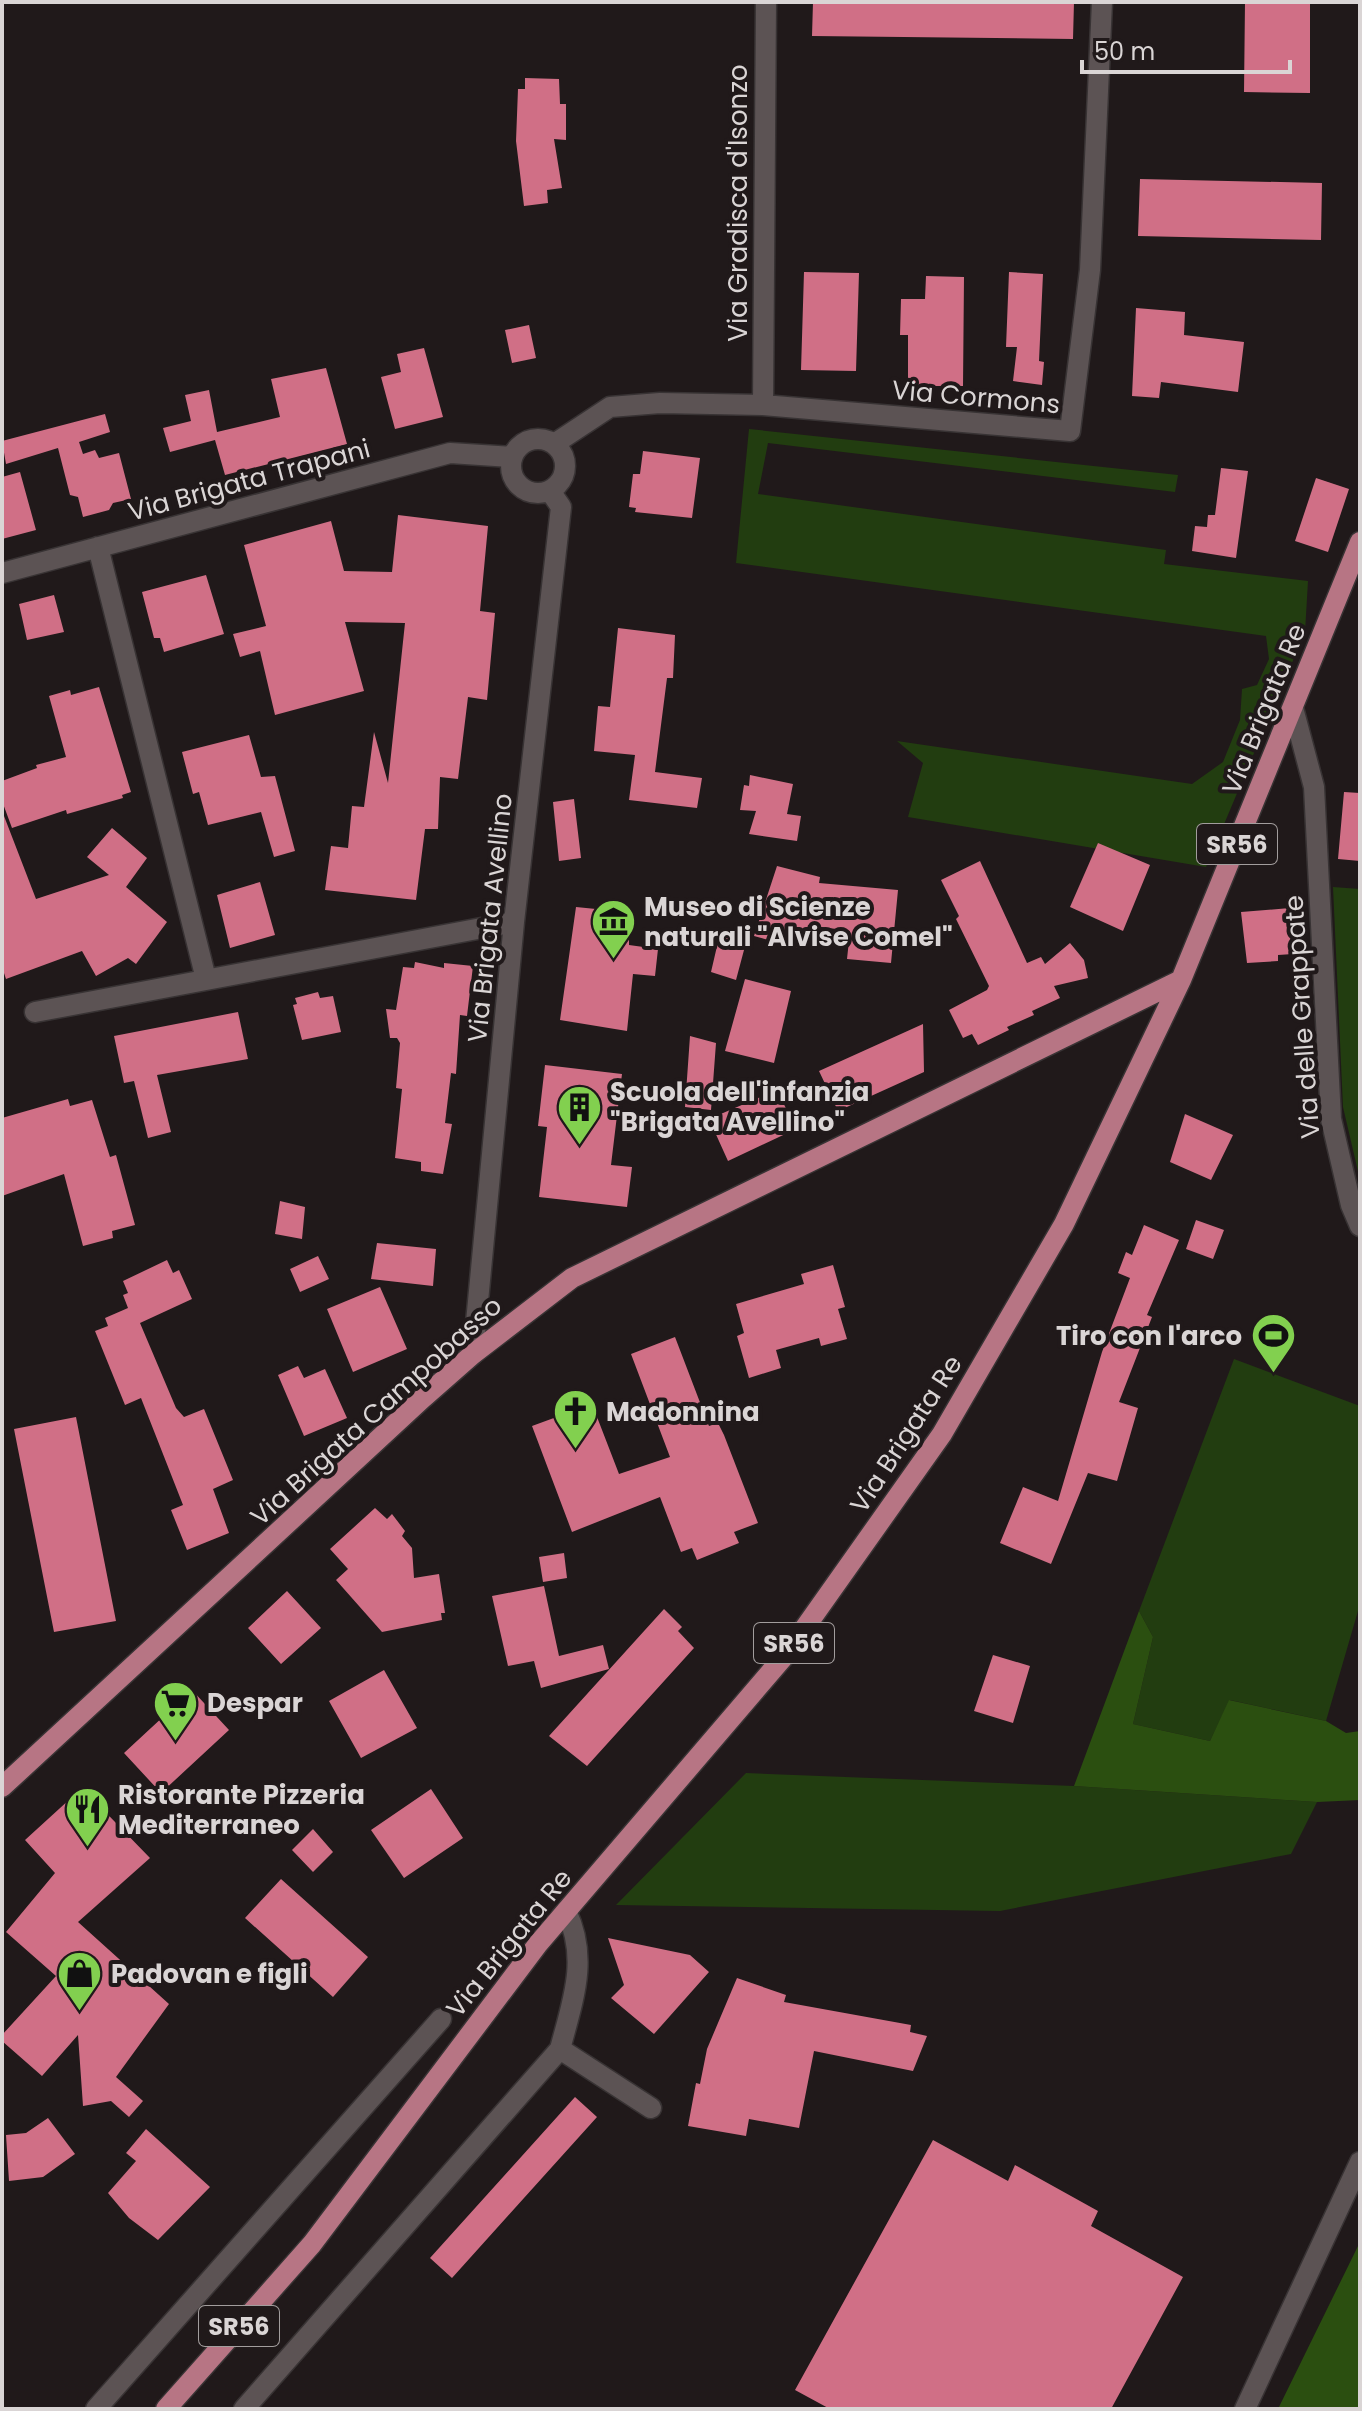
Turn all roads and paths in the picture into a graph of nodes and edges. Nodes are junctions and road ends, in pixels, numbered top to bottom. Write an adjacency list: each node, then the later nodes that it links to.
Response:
1 (766, 2): 3 (street, Via Gradisca d'Isonzo)
2 (1102, 2): 3 (street, Via Cormons)
3 (763, 405): 4 (street, Via Cormons)
4 (554, 444): 5 (street); 6 (street)
5 (512, 457): 6 (street); 8 (street, Via Brigata Trapani)
6 (550, 491): 11 (street, Via Brigata Avellino)
7 (1360, 542): 10 (main road, Via Brigata Re / SR56)
8 (98, 547): 9 (street, Via Brigata Trapani); 12 (street)
9 (2, 573)
10 (1293, 708): 13 (main road, Via Brigata Re / SR56); 15 (street, Via delle Grappate)
11 (514, 922): 12 (street); 16 (street, Via Brigata Avellino)
12 (206, 979): 14 (street)
13 (1181, 980): 16 (main road, Via Brigata Campobasso); 18 (main road, Via Brigata Re / SR56)
14 (35, 1012)
15 (1360, 1226)
16 (473, 1354): 17 (main road, Via Brigata Campobasso)
17 (2, 1787)
18 (566, 1911): 20 (street); 24 (main road, Via Brigata Re / SR56)
19 (441, 2019): 23 (street, Via Brigata Re)
20 (560, 2049): 21 (street); 25 (street)
21 (651, 2108)
22 (1360, 2162): 26 (street)
23 (96, 2409)
24 (166, 2409)
25 (244, 2409)
26 (1245, 2409)

